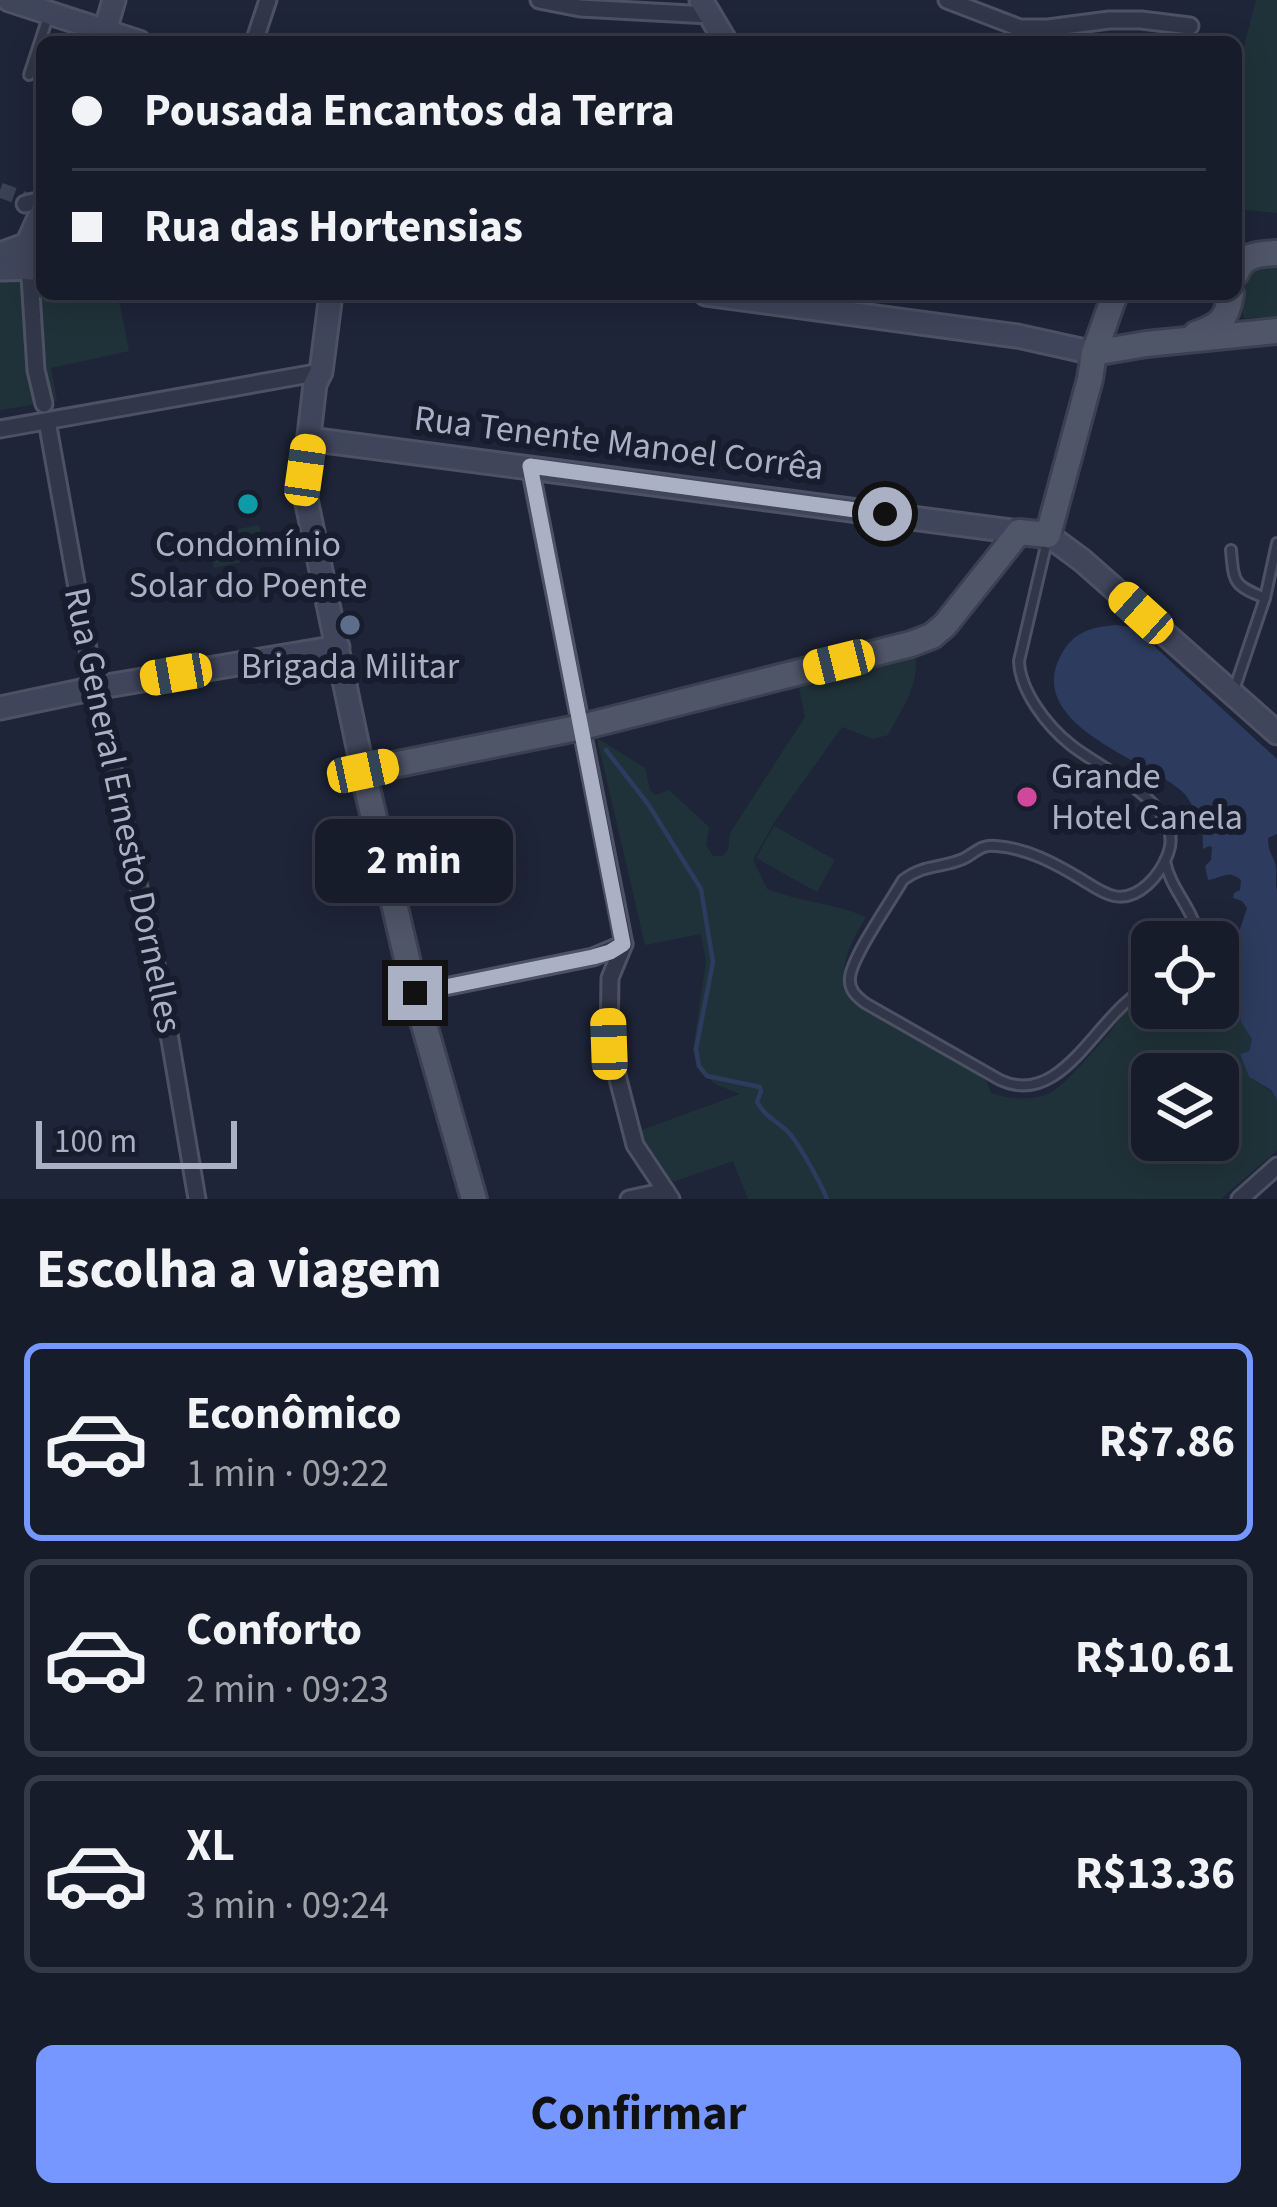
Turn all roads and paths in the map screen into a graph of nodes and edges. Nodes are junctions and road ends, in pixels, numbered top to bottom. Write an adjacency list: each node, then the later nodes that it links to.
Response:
1 (8, 0): 7 (street)
2 (114, 0): 10 (street)
3 (268, 0): 11 (street)
4 (539, 0): 6 (street)
5 (947, 0): 8 (street)
6 (705, 8): 12 (street)
7 (49, 13): 9 (lane); 10 (street)
8 (1190, 26)
9 (42, 36)
10 (104, 36)
11 (256, 36)
12 (722, 36)
13 (36, 53): 14 (lane)
14 (29, 75)
15 (33, 206): 17 (street)
16 (1242, 241): 18 (main road)
17 (34, 242): 19 (street); 22 (street)
18 (1277, 249): 20 (main road)
19 (0, 254)
20 (1242, 261)
21 (0, 269): 22 (street)
22 (34, 271): 33 (street, Rua General Ernesto Dornelles)
23 (325, 300): 32 (street)
24 (750, 300): 30 (street)
25 (1113, 300): 30 (main road)
26 (1114, 300): 31 (main road)
27 (1230, 300): 28 (main road); 29 (main road)
28 (1277, 330): 29 (main road)
29 (1177, 341): 31 (main road)
30 (1098, 343): 31 (main road); 38 (main road)
31 (1146, 344)
32 (316, 377): 33 (street); 35 (street)
33 (46, 413): 34 (street); 43 (street, Rua General Ernesto Dornelles)
34 (0, 429)
35 (309, 439): 36 (street, Rua Tenente Manoel Corrêa); 42 (street)
36 (530, 466): 37 (street, Rua Tenente Manoel Corrêa); 46 (street)
37 (1018, 532): 38 (main road, Rua Tenente Manoel Corrêa); 46 (main road)
38 (1048, 536): 44 (street, Rua Tenente Manoel Corrêa); 49 (lane)
39 (1277, 543): 41 (lane)
40 (1232, 550): 41 (lane)
41 (1265, 598): 44 (lane)
42 (338, 647): 43 (street); 48 (street)
43 (95, 688): 45 (street); 56 (street, Rua General Ernesto Dornelles)
44 (1233, 694): 47 (street, Rua Tenente Manoel Corrêa)
45 (0, 708)
46 (582, 727): 48 (main road); 51 (street)
47 (1277, 733)
48 (363, 771): 52 (main road)
49 (1165, 860): 50 (lane); 53 (lane)
50 (1193, 921)
51 (623, 944): 52 (street); 55 (street)
52 (415, 993): 57 (main road)
53 (1131, 998)
54 (1277, 1166): 59 (street)
55 (668, 1195): 58 (street)
56 (197, 1199)
57 (474, 1199)
58 (629, 1199)
59 (1240, 1199)

